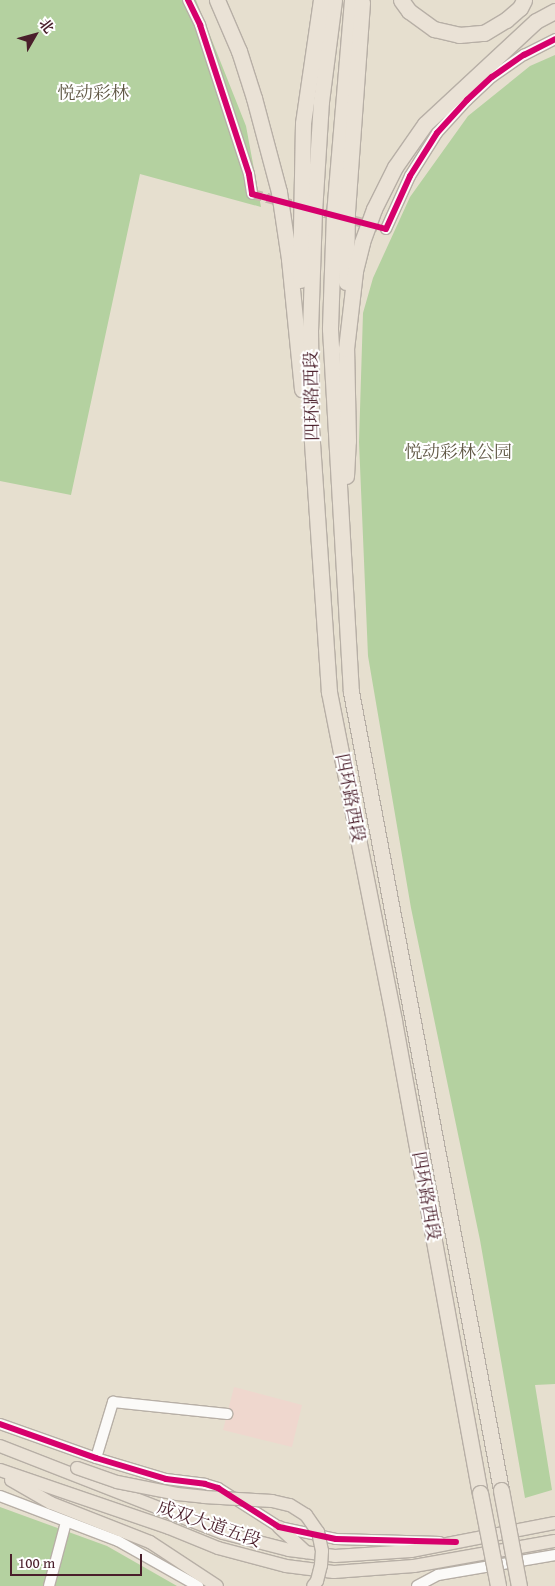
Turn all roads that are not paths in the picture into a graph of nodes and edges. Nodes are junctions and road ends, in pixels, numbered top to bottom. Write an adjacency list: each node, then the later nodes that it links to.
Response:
1 (188, 0): 11 (street)
2 (217, 0): 14 (highway)
3 (321, 0): 14 (highway)
4 (334, 0): 15 (highway, 四环路西段)
5 (352, 0): 16 (highway, 四环路西段)
6 (362, 0): 13 (highway)
7 (401, 0): 8 (highway)
8 (524, 0)
9 (555, 11): 13 (highway)
10 (555, 39): 12 (street)
11 (252, 194)
12 (386, 229)
13 (346, 349): 16 (highway)
14 (300, 366): 15 (highway)
15 (311, 428): 35 (highway, 四环路西段, bridge)
16 (342, 535): 36 (highway, 四环路西段, bridge)
17 (227, 1414): 20 (street)
18 (0, 1424): 20 (street)
19 (0, 1444): 28 (main road, 成双大道五段); 33 (main road, bridge)
20 (96, 1458): 25 (street)
21 (0, 1471): 26 (main road, 成双大道五段); 32 (main road)
22 (0, 1496): 23 (street)
23 (66, 1522): 30 (street); 31 (street)
24 (555, 1523): 27 (main road, 成双大道五段)
25 (279, 1527): 27 (street); 28 (main road)
26 (555, 1541)
27 (456, 1542): 28 (main road, 成双大道五段)
28 (306, 1552)
29 (555, 1555): 34 (street)
30 (49, 1586)
31 (198, 1586)
32 (217, 1586)
33 (313, 1586)
34 (417, 1586)
35 (498, 1586)
36 (519, 1586)

